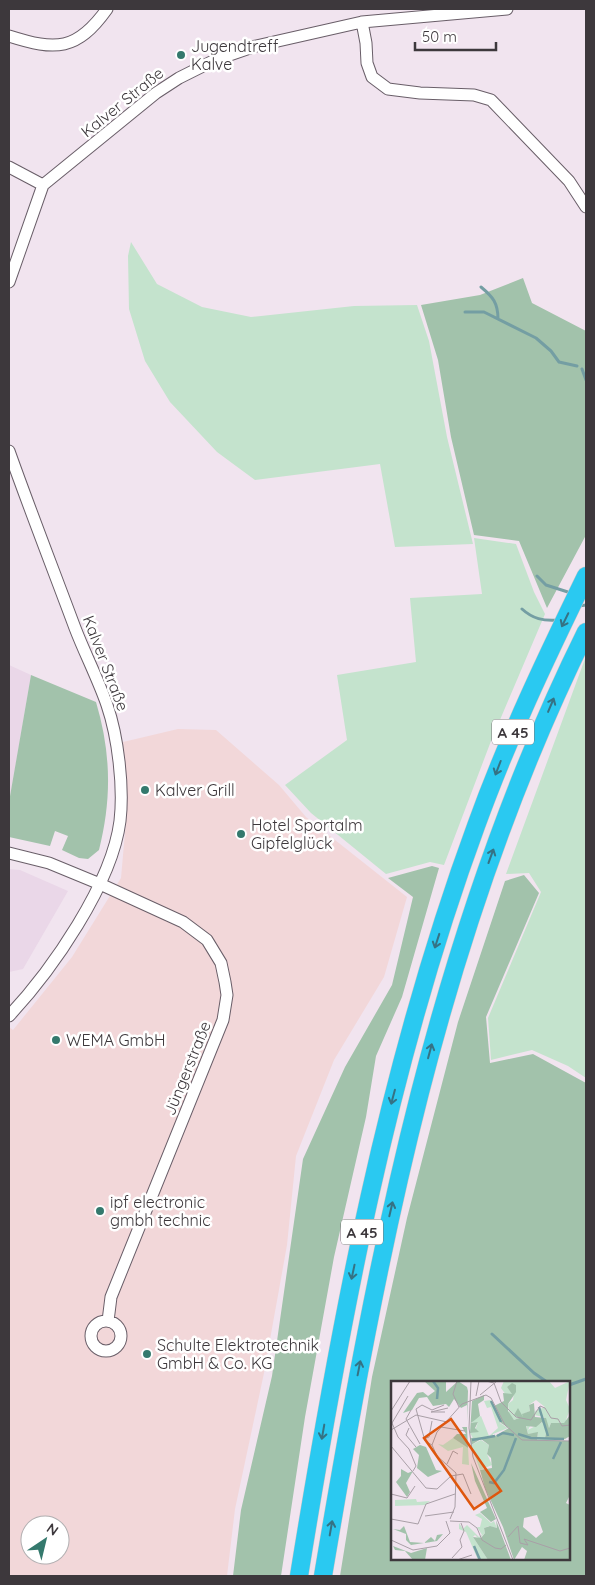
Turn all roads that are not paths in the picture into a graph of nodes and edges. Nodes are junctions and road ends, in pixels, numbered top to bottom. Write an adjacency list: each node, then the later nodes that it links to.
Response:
1 (107, 9): 4 (street)
2 (506, 9): 3 (street, Kalver Straße)
3 (362, 22): 6 (street, Kalver Straße); 7 (street)
4 (9, 36)
5 (9, 167): 6 (street)
6 (43, 185): 8 (street)
7 (586, 207)
8 (9, 282)
9 (9, 450): 13 (street, Kalver Straße)
10 (586, 576): 16 (highway, A 45, one-way to 16)
11 (586, 632): 17 (highway, A 45, one-way to 11)
12 (9, 853): 13 (street, Jüngerstraße)
13 (100, 884): 14 (street, Kalver Straße); 15 (street, Jüngerstraße)
14 (9, 1016)
15 (108, 1321)
16 (299, 1576)
17 (323, 1576)

